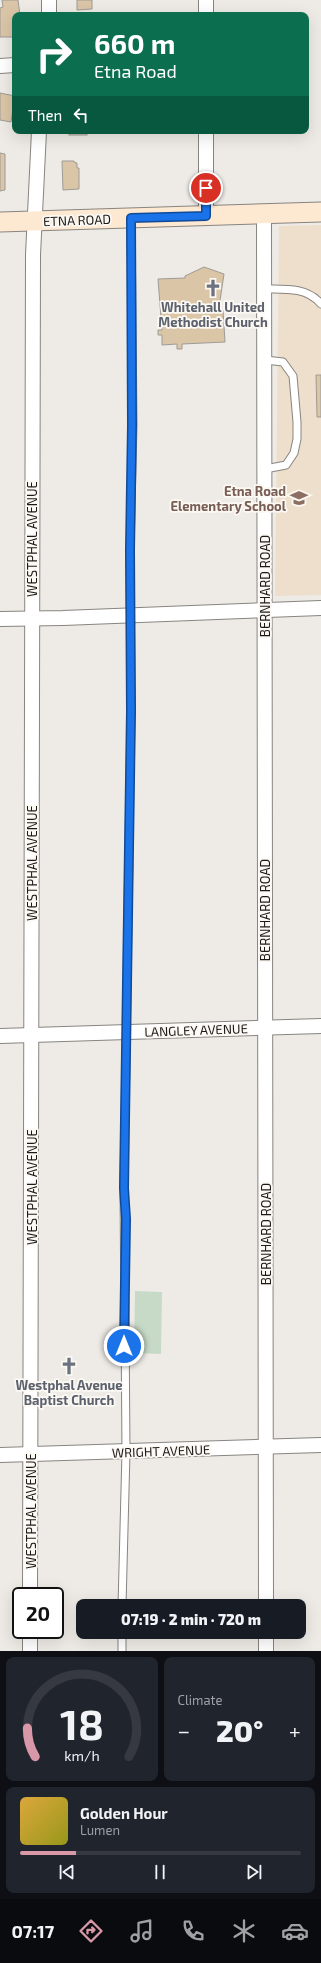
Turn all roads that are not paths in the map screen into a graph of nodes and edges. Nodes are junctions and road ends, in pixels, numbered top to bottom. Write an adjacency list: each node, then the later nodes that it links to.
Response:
1 (49, 0): 3 (street)
2 (206, 0): 4 (street)
3 (49, 12)
4 (206, 12)
5 (12, 65): 6 (street)
6 (0, 66)
7 (39, 134): 13 (street, WESTPHAL AVENUE)
8 (206, 134): 11 (street)
9 (321, 212): 10 (street, ETNA ROAD)
10 (264, 214): 11 (street, ETNA ROAD); 15 (street, BERNHARD ROAD)
11 (206, 216): 12 (street, ETNA ROAD)
12 (131, 218): 13 (street, ETNA ROAD); 21 (lane)
13 (34, 221): 14 (street, ETNA ROAD); 22 (street, WESTPHAL AVENUE)
14 (0, 222)
15 (265, 289): 16 (lane); 17 (street, BERNHARD ROAD)
16 (321, 304)
17 (264, 360): 18 (street, BERNHARD ROAD); 18 (lane)
18 (265, 469): 20 (street, BERNHARD ROAD)
19 (321, 608): 20 (street)
20 (265, 611): 21 (street); 25 (street, BERNHARD ROAD)
21 (130, 616): 22 (street); 26 (lane)
22 (32, 617): 23 (street); 27 (street, WESTPHAL AVENUE)
23 (0, 619)
24 (321, 1026): 25 (street, LANGLEY AVENUE)
25 (265, 1028): 26 (street, LANGLEY AVENUE); 30 (street, BERNHARD ROAD)
26 (128, 1032): 27 (street, LANGLEY AVENUE); 31 (lane)
27 (32, 1035): 28 (street, LANGLEY AVENUE); 33 (street, WESTPHAL AVENUE)
28 (0, 1036)
29 (321, 1445): 30 (street, WRIGHT AVENUE)
30 (266, 1448): 31 (street, WRIGHT AVENUE); 36 (street, BERNHARD ROAD)
31 (126, 1452): 33 (street, WRIGHT AVENUE); 35 (lane)
32 (0, 1455): 33 (street, WRIGHT AVENUE)
33 (31, 1455): 34 (street, WESTPHAL AVENUE)
34 (30, 1587)
35 (122, 1599)
36 (266, 1599)
37 (30, 1639): 40 (street)
38 (122, 1639): 41 (lane)
39 (266, 1639): 42 (street)
40 (30, 1651)
41 (122, 1651)
42 (266, 1651)

